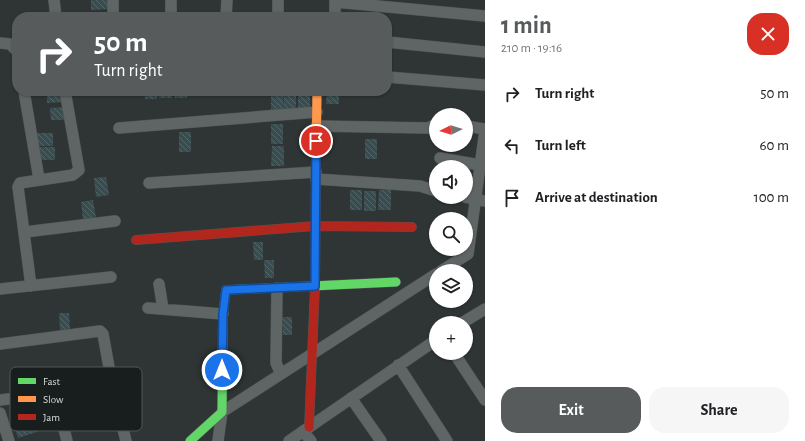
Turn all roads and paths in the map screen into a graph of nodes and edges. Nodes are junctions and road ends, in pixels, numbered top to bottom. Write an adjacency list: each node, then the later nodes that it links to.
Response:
1 (54, 0): 7 (street)
2 (113, 0): 8 (street)
3 (171, 0): 9 (street)
4 (227, 0): 10 (street)
5 (278, 0): 11 (street)
6 (335, 1): 12 (street); 13 (street)
7 (55, 12)
8 (113, 12)
9 (170, 12)
10 (226, 12)
11 (278, 12)
12 (335, 12)
13 (485, 16)
14 (0, 42): 16 (street)
15 (392, 43): 17 (street)
16 (12, 46)
17 (485, 52)
18 (392, 77): 19 (street)
19 (485, 85)
20 (25, 96): 32 (street)
21 (66, 96): 32 (street)
22 (317, 96): 23 (street)
23 (317, 112): 24 (street); 26 (street)
24 (316, 126): 27 (street); 31 (street)
25 (473, 127): 28 (street)
26 (119, 128)
27 (429, 128)
28 (485, 129): 30 (street)
29 (440, 158): 30 (street)
30 (480, 165): 35 (street)
31 (316, 175): 33 (street); 34 (street); 37 (street)
32 (39, 180): 39 (street)
33 (149, 183)
34 (429, 189)
35 (475, 199): 41 (street)
36 (115, 221): 39 (street)
37 (315, 226): 38 (street); 40 (street); 47 (street)
38 (412, 227)
39 (25, 232): 46 (street)
40 (136, 240)
41 (452, 264)
42 (111, 277): 46 (street)
43 (429, 279): 57 (street)
44 (396, 282): 47 (street)
45 (159, 284): 51 (street)
46 (31, 286): 49 (street)
47 (315, 286): 48 (street); 57 (street)
48 (277, 288): 53 (street); 61 (street)
49 (0, 289)
50 (148, 308): 51 (street)
51 (163, 309): 53 (street)
52 (485, 309): 54 (street)
53 (223, 314): 66 (street)
54 (473, 316)
55 (0, 344): 60 (street)
56 (429, 345): 59 (street)
57 (312, 355): 61 (street); 68 (street)
58 (459, 360): 65 (street)
59 (398, 366): 62 (street); 79 (street)
60 (109, 367)
61 (281, 374): 66 (street)
62 (351, 398): 68 (street); 78 (street)
63 (10, 399): 64 (street)
64 (0, 400)
65 (485, 400)
66 (222, 412): 74 (street); 75 (street)
67 (0, 413): 71 (street)
68 (306, 429): 76 (street); 77 (street)
69 (65, 431): 72 (street)
70 (124, 431): 73 (street)
71 (9, 441)
72 (68, 441)
73 (126, 441)
74 (190, 441)
75 (218, 441)
76 (289, 441)
77 (311, 441)
78 (381, 441)
79 (447, 441)

